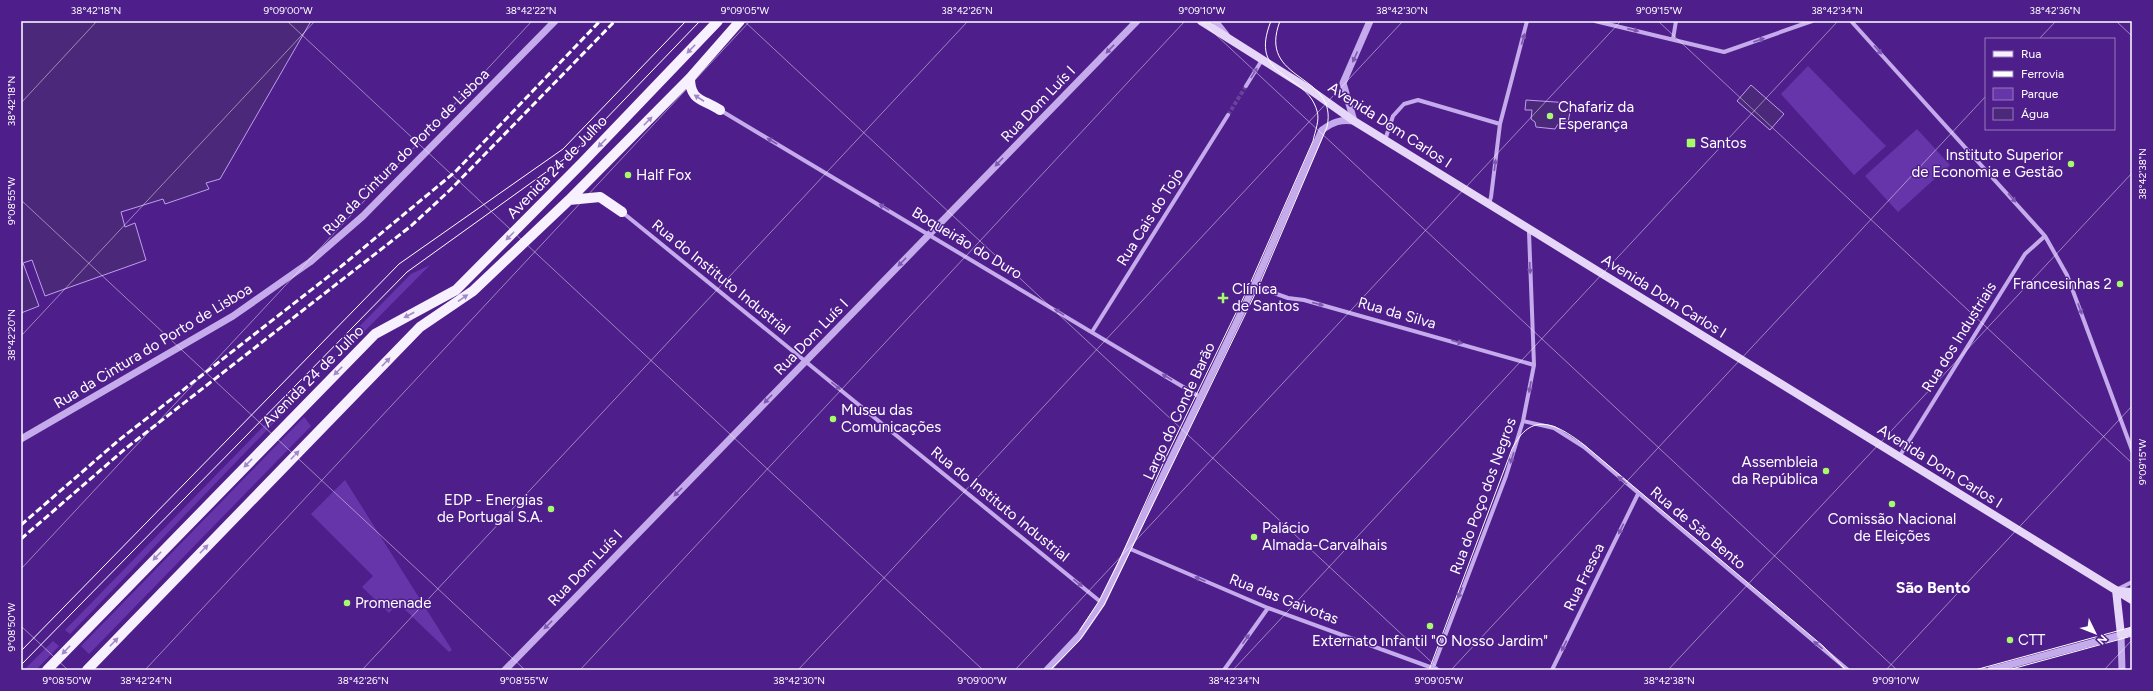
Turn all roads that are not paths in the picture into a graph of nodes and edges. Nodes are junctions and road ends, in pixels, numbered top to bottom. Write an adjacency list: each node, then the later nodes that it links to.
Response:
1 (555, 21): 35 (street, Rua da Cintura do Porto de Lisboa)
2 (718, 21): 48 (main road, Avenida 24 de Julho, one-way to 48)
3 (740, 21): 16 (main road, Avenida 24 de Julho)
4 (1137, 21): 27 (street, Rua Dom Luís I, one-way to 27)
5 (1201, 21): 13 (main road, Avenida Dom Carlos I)
6 (1216, 21): 13 (street)
7 (1370, 21): 20 (street, one-way to 20)
8 (1527, 21): 21 (street, one-way to 8)
9 (1595, 21): 14 (street, one-way to 14)
10 (1676, 21): 14 (street)
11 (1812, 21): 14 (street, one-way to 11)
12 (1851, 21): 28 (street, one-way to 28)
13 (1227, 37): 15 (main road, Avenida Dom Carlos I)
14 (1673, 39)
15 (1262, 60): 17 (street, one-way to 15); 20 (main road, Avenida Dom Carlos I)
16 (690, 78): 18 (main road, one-way to 16); 23 (main road, Avenida 24 de Julho, one-way to 16)
17 (1246, 86)
18 (720, 110): 27 (street, Boqueirão do Duro, one-way to 18)
19 (1228, 115): 30 (street, Rua Cais do Tojo)
20 (1354, 121): 22 (main road, Avenida Dom Carlos I); 29 (street, Largo do Conde Barão)
21 (1500, 124): 22 (street); 24 (street, one-way to 21)
22 (1385, 140): 24 (main road, Avenida Dom Carlos I)
23 (569, 200): 25 (main road); 50 (main road, Avenida 24 de Julho, one-way to 23)
24 (1489, 204): 26 (main road, Avenida Dom Carlos I)
25 (622, 212): 31 (street, Rua do Instituto Industrial)
26 (1530, 230): 32 (street, Rua do Poço dos Negros, one-way to 32); 37 (main road, Avenida Dom Carlos I)
27 (929, 234): 30 (street, Boqueirão do Duro, one-way to 27); 31 (street, Rua Dom Luís I, one-way to 31)
28 (2045, 236): 36 (street, one-way to 36); 37 (street, Rua dos Industriais)
29 (1254, 286): 32 (street, Rua da Silva, one-way to 32); 33 (street, Largo do Conde Barão)
30 (1092, 332): 33 (street, Boqueirão do Duro, one-way to 30)
31 (805, 361): 44 (street, Rua do Instituto Industrial, one-way to 44); 51 (street, Rua Dom Luís I, one-way to 51)
32 (1534, 365): 34 (street, Rua do Poço dos Negros, one-way to 34)
33 (1200, 397): 39 (street, Largo do Conde Barão)
34 (1523, 421): 38 (street, Rua de São Bento, one-way to 34); 49 (street, Rua do Poço dos Negros, one-way to 49)
35 (21, 439)
36 (2132, 450)
37 (1899, 457): 41 (main road, Avenida Dom Carlos I)
38 (1638, 494): 55 (street, Rua Fresca, one-way to 55); 56 (street, Rua de São Bento, one-way to 38)
39 (1128, 548): 44 (street, Largo do Conde Barão); 45 (street, Rua das Gaivotas, one-way to 39)
40 (2132, 582): 41 (street)
41 (2116, 590): 42 (main road, Avenida Dom Carlos I); 43 (main road, Avenida Dom Carlos I); 47 (main road)
42 (2132, 592)
43 (2132, 600)
44 (1102, 603): 52 (street, Largo do Conde Barão)
45 (1268, 608): 49 (street, Rua das Gaivotas); 53 (street, one-way to 45)
46 (2132, 632): 47 (main road)
47 (2121, 635): 57 (street); 58 (street)
48 (49, 669)
49 (1432, 669): 54 (street, Rua das Gaivotas)
50 (87, 670)
51 (505, 670)
52 (1047, 670)
53 (1224, 670)
54 (1438, 670)
55 (1552, 670)
56 (1848, 670)
57 (1991, 670)
58 (2122, 670)

